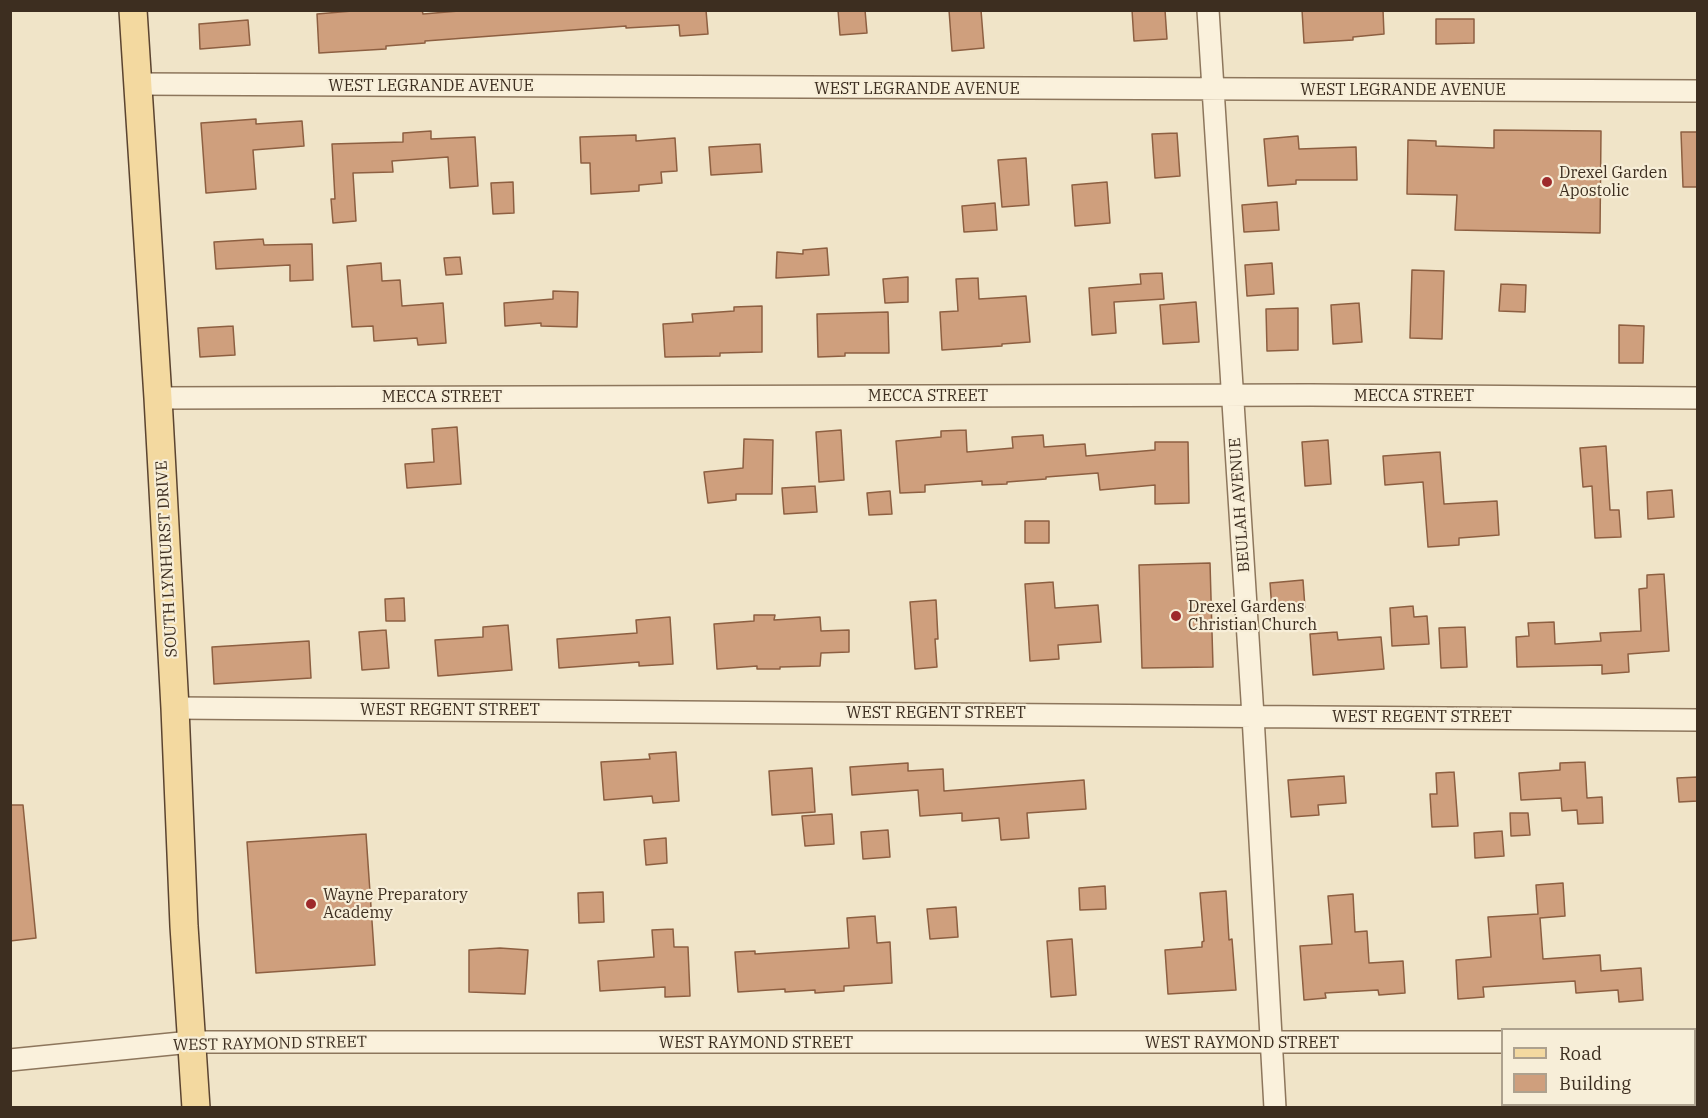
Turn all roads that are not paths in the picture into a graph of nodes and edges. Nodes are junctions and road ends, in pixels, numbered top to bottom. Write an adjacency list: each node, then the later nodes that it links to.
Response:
1 (133, 10): 3 (main road, SOUTH LYNHURST DRIVE)
2 (1208, 10): 4 (street, BEULAH AVENUE)
3 (137, 84): 4 (street, WEST LEGRANDE AVENUE); 7 (main road, SOUTH LYNHURST DRIVE)
4 (1214, 90): 5 (street, WEST LEGRANDE AVENUE); 6 (street, BEULAH AVENUE)
5 (1698, 92)
6 (1233, 396): 7 (street, MECCA STREET); 8 (street, MECCA STREET); 10 (street, BEULAH AVENUE)
7 (158, 398): 9 (main road, SOUTH LYNHURST DRIVE)
8 (1698, 398)
9 (175, 708): 10 (street, WEST REGENT STREET); 12 (main road, SOUTH LYNHURST DRIVE)
10 (1253, 716): 11 (street, WEST REGENT STREET); 14 (street, BEULAH AVENUE)
11 (1698, 720)
12 (191, 1042): 14 (street, WEST RAYMOND STREET); 15 (street, WEST RAYMOND STREET); 16 (main road, SOUTH LYNHURST DRIVE)
13 (1501, 1042): 14 (street, WEST RAYMOND STREET)
14 (1270, 1043): 17 (street, BEULAH AVENUE)
15 (10, 1060)
16 (196, 1107)
17 (1275, 1107)

